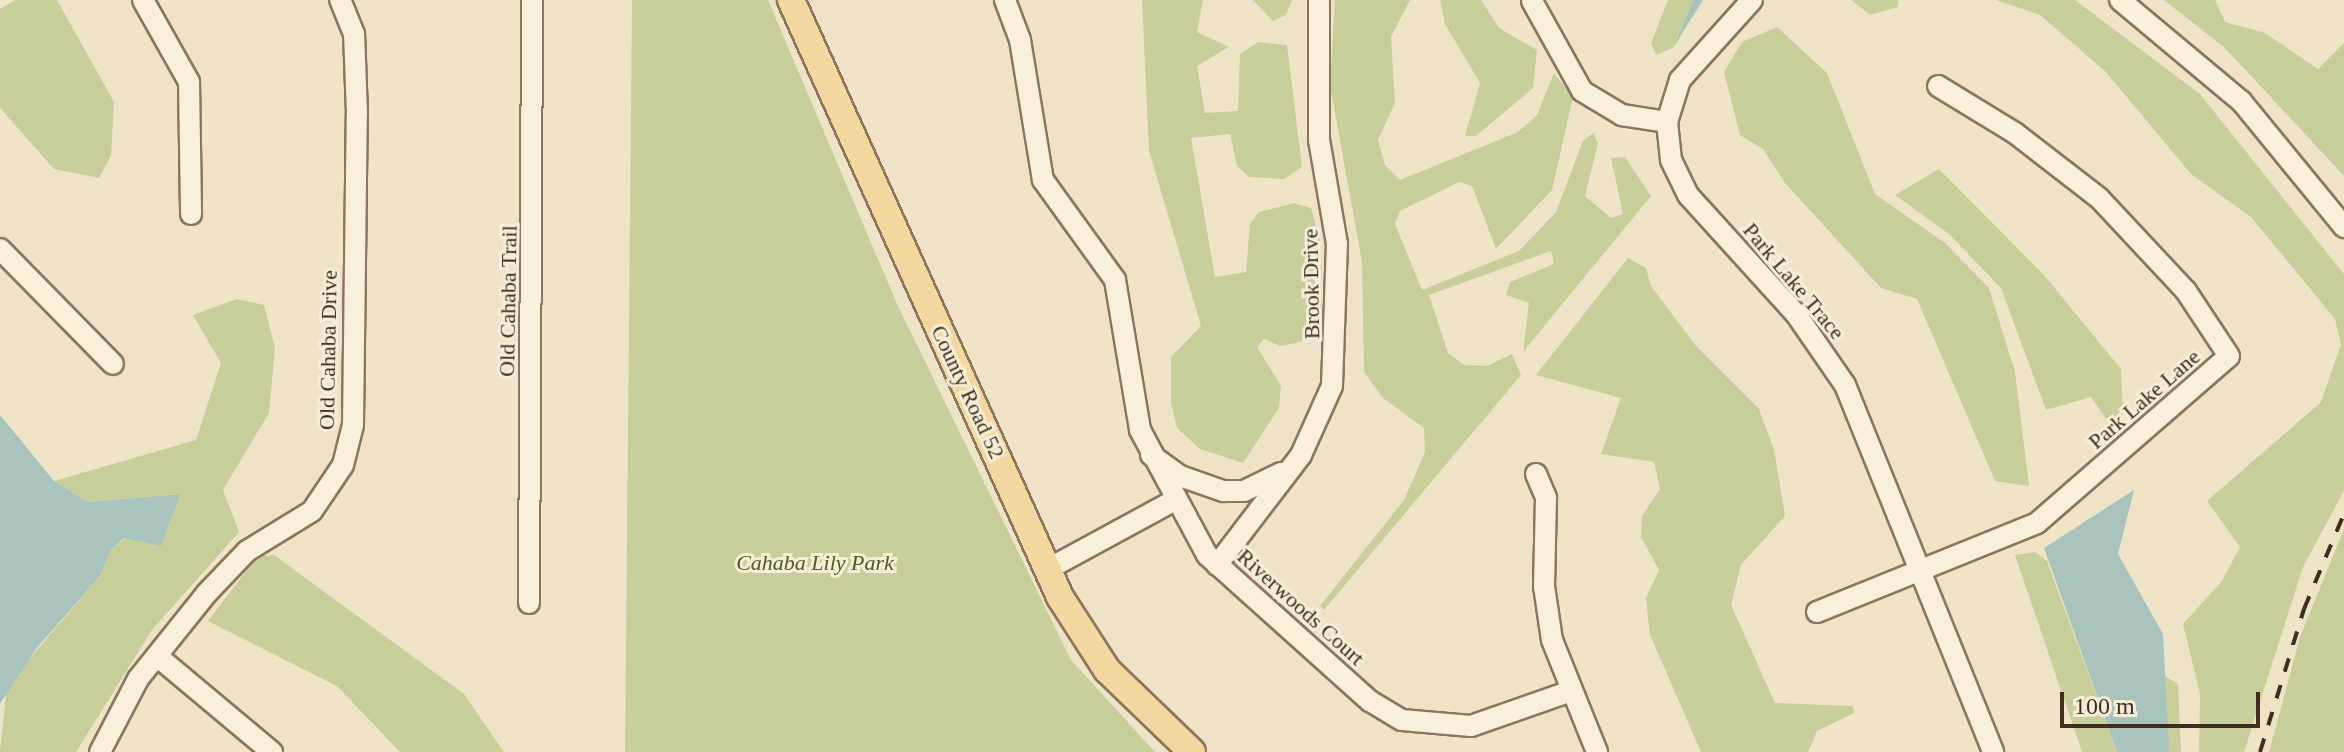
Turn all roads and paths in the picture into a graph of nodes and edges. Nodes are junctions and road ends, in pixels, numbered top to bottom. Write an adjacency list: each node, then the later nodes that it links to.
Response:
1 (143, 0): 12 (street)
2 (340, 0): 25 (street, Old Cahaba Drive)
3 (532, 0): 23 (street, Old Cahaba Trail)
4 (791, 0): 21 (main road, County Road 52)
5 (1005, 0): 16 (street, Riverwoods Court)
6 (1319, 0): 17 (street, Brook Drive)
7 (1752, 0): 11 (street)
8 (2120, 0): 13 (street)
9 (1532, 1): 11 (street)
10 (1938, 86): 22 (street, Park Lake Lane)
11 (1667, 122): 22 (street, Park Lake Trace)
12 (191, 214)
13 (2344, 227)
14 (0, 249): 15 (street)
15 (113, 364)
16 (1149, 453): 17 (street, Brook Drive); 19 (street, Riverwoods Court)
17 (1294, 464): 20 (street, Brook Drive)
18 (1536, 474): 26 (street)
19 (1173, 501): 20 (street, Riverwoods Court); 21 (street)
20 (1217, 565): 26 (street, Riverwoods Court)
21 (1048, 569): 29 (main road, County Road 52)
22 (1922, 571): 24 (street, Park Lake Lane); 31 (street, Park Lake Trace)
23 (529, 603)
24 (1817, 612)
25 (157, 656): 27 (street, Old Cahaba Drive); 28 (street)
26 (1568, 692): 30 (street)
27 (100, 752)
28 (272, 752)
29 (1192, 752)
30 (1597, 752)
31 (1993, 752)

